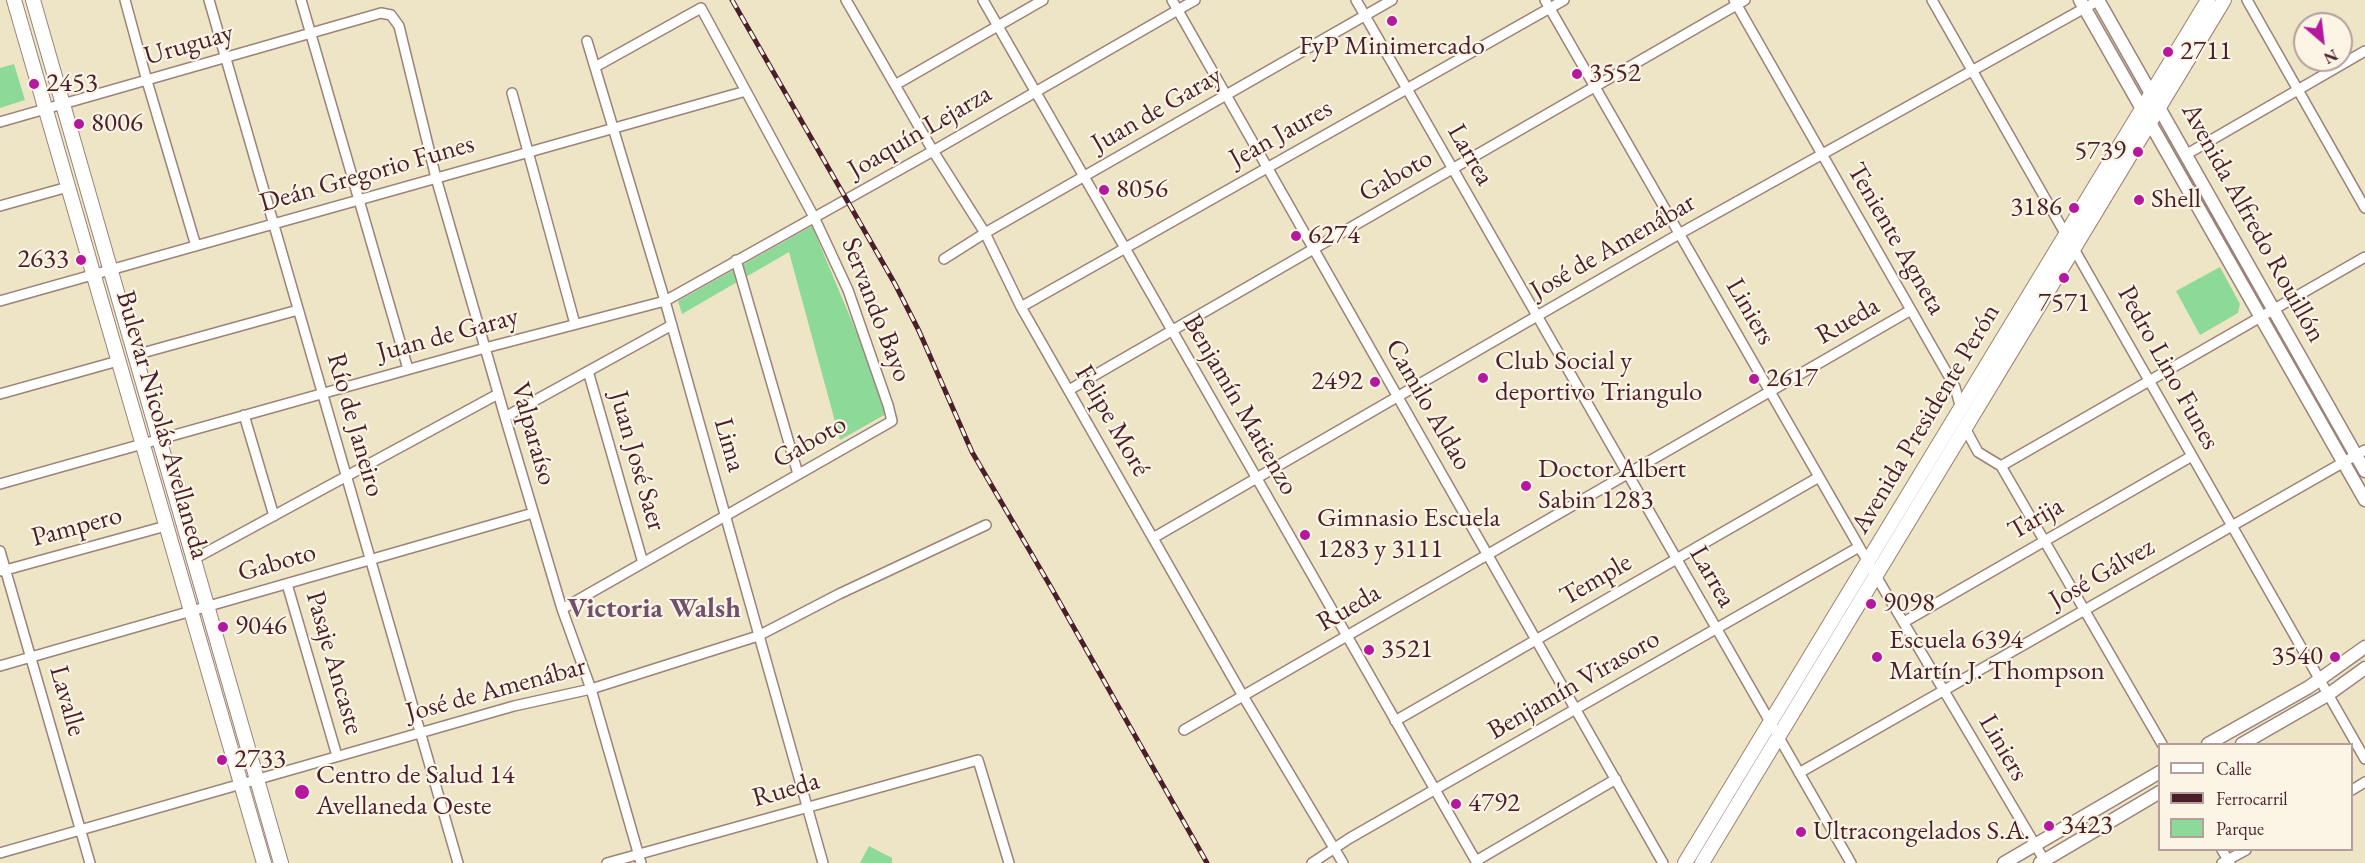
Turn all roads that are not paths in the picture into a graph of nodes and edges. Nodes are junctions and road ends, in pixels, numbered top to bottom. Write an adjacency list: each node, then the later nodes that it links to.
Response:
1 (14, 0): 44 (main road, Bulevar Nicolás Avellaneda)
2 (33, 0): 42 (main road, Bulevar Nicolás Avellaneda)
3 (126, 0): 32 (street)
4 (209, 0): 29 (street, Río de Janeiro)
5 (301, 0): 26 (street)
6 (846, 0): 33 (street, Felipe Moré)
7 (983, 0): 25 (street, Benjamín Matienzo)
8 (1043, 0): 25 (street)
9 (1172, 0): 22 (street, Camilo Aldao)
10 (1196, 0): 22 (street, Joaquín Lejarza)
11 (1356, 0): 24 (street, Larrea)
12 (1392, 0): 24 (street, Juan de Garay)
13 (1564, 0): 20 (street, Jean Jaures)
14 (1932, 0): 31 (street, Pedro Lino Funes)
15 (2099, 0): 21 (street, José de Amenábar); 40 (street, Avenida Alfredo Rouillón)
16 (2208, 0): 40 (main road, Avenida Presidente Perón)
17 (2224, 0): 43 (main road, Avenida Presidente Perón)
18 (2247, 0): 36 (street)
19 (1738, 2): 34 (street, Gaboto); 52 (street, Teniente Agneta)
20 (1547, 4): 34 (street, Liniers); 35 (street, Jean Jaures)
21 (2083, 4): 31 (street, José de Amenábar); 45 (street, Avenida Alfredo Rouillón)
22 (1178, 10): 38 (street, Joaquín Lejarza); 41 (street, Camilo Aldao)
23 (391, 15): 26 (street, Uruguay); 56 (street, Valparaíso)
24 (1365, 15): 35 (street, Larrea); 41 (street, Juan de Garay)
25 (998, 26): 33 (street); 38 (street, Benjamín Matienzo)
26 (311, 33): 29 (street, Uruguay); 58 (street)
27 (587, 41): 30 (street, Lima)
28 (2365, 51): 36 (street)
29 (226, 58): 32 (street, Uruguay); 62 (street, Río de Janeiro)
30 (595, 67): 37 (street, Servando Bayo); 48 (street, Lima)
31 (1972, 70): 52 (street, José de Amenábar); 65 (street, Pedro Lino Funes)
32 (147, 81): 42 (street, Uruguay); 66 (street)
33 (895, 85): 49 (street, Felipe Moré)
34 (1595, 87): 54 (street, Gaboto); 64 (street, Liniers)
35 (1406, 89): 53 (street, Jean Jaures); 54 (street, Larrea)
36 (2298, 90): 51 (street); 60 (street)
37 (746, 91): 48 (street, Deán Gregorio Funes); 61 (street, Servando Bayo)
38 (1035, 92): 49 (street, Joaquín Lejarza); 55 (street, Benjamín Matienzo)
39 (512, 93): 50 (street)
40 (2152, 93): 43 (street, Avenida Alfredo Rouillón); 45 (main road, Avenida Presidente Perón)
41 (1227, 96): 53 (street, Camilo Aldao); 55 (street, Juan de Garay)
42 (63, 104): 44 (street, Uruguay); 73 (main road, Bulevar Nicolás Avellaneda)
43 (2160, 106): 47 (main road, Avenida Presidente Perón); 51 (street, Avenida Alfredo Rouillón)
44 (45, 109): 46 (street, Uruguay); 57 (main road, Bulevar Nicolás Avellaneda)
45 (2143, 109): 47 (street, Avenida Alfredo Rouillón); 65 (main road, Avenida Presidente Perón)
46 (0, 122)
47 (2150, 122): 67 (main road, Avenida Presidente Perón); 82 (street, Avenida Alfredo Rouillón)
48 (612, 129): 50 (street, Deán Gregorio Funes); 76 (street, Lima)
49 (933, 151): 61 (street, Joaquín Lejarza); 63 (street, Felipe Moré)
50 (528, 152): 56 (street, Deán Gregorio Funes); 83 (street)
51 (2187, 154): 78 (street, Avenida Alfredo Rouillón)
52 (1822, 155): 64 (street, José de Amenábar); 80 (street, Teniente Agneta)
53 (1268, 168): 68 (street, Jean Jaures); 69 (street, Camilo Aldao)
54 (1452, 169): 69 (street, Gaboto); 81 (street, Larrea)
55 (1084, 177): 63 (street, Juan de Garay); 68 (street, Benjamín Matienzo)
56 (436, 178): 58 (street, Deán Gregorio Funes); 86 (street, Valparaíso)
57 (68, 187): 59 (street); 74 (main road, Bulevar Nicolás Avellaneda)
58 (359, 200): 62 (street, Deán Gregorio Funes); 89 (street)
59 (0, 206)
60 (2365, 208)
61 (814, 217): 72 (street, Joaquín Lejarza); 101 (street, Servando Bayo)
62 (273, 224): 66 (street, Deán Gregorio Funes); 79 (street, Río de Janeiro)
63 (985, 233): 71 (street, Juan de Garay); 77 (street, Felipe Moré)
64 (1680, 234): 81 (street, José de Amenábar); 93 (street, Liniers)
65 (2066, 234): 67 (street, Pedro Lino Funes); 98 (main road, Avenida Presidente Perón)
66 (196, 246): 73 (street, Deán Gregorio Funes)
67 (2074, 247): 91 (street, Pedro Lino Funes); 102 (main road, Avenida Presidente Perón)
68 (1125, 248): 77 (street, Jean Jaures); 85 (street, Benjamín Matienzo)
69 (1314, 249): 85 (street, Gaboto); 97 (street, Camilo Aldao)
70 (2365, 257): 78 (street)
71 (944, 259)
72 (736, 260): 76 (street, Joaquín Lejarza); 110 (street)
73 (110, 269): 74 (street, Deán Gregorio Funes); 87 (main road, Bulevar Nicolás Avellaneda)
74 (93, 274): 75 (street, Deán Gregorio Funes); 88 (main road, Bulevar Nicolás Avellaneda)
75 (0, 301)
76 (665, 301): 83 (street, Juan de Garay); 84 (street, Lima)
77 (1021, 307): 92 (street, Felipe Moré)
78 (2274, 309): 82 (street); 105 (street, Avenida Alfredo Rouillón)
79 (298, 310): 87 (street); 94 (street, Río de Janeiro)
80 (1911, 310): 93 (street, Rueda); 98 (street, Teniente Agneta)
81 (1536, 317): 97 (street, José de Amenábar); 111 (street, Larrea)
82 (2261, 317): 91 (street); 107 (street, Avenida Alfredo Rouillón)
83 (575, 324): 86 (street, Juan de Garay)
84 (672, 325): 90 (street); 119 (street, Lima)
85 (1172, 331): 92 (street, Gaboto); 114 (street, Benjamín Matienzo)
86 (485, 348): 89 (street, Juan de Garay); 96 (street, Valparaíso)
87 (135, 355): 103 (main road, Bulevar Nicolás Avellaneda)
88 (118, 361): 95 (street); 104 (main road, Bulevar Nicolás Avellaneda)
89 (408, 369): 94 (street, Juan de Garay)
90 (588, 371): 100 (street); 132 (street, Juan José Saer)
91 (2149, 381): 106 (street, Pedro Lino Funes); 108 (street)
92 (1069, 390): 123 (street, Felipe Moré)
93 (1770, 392): 111 (street, Rueda); 113 (street, Liniers)
94 (321, 393): 99 (street, Juan de Garay); 112 (street, Río de Janeiro)
95 (0, 394)
96 (498, 394): 100 (street, Valparaíso); 112 (street)
97 (1398, 397): 114 (street, José de Amenábar); 127 (street, Camilo Aldao)
98 (1961, 408): 102 (street, Teniente Agneta); 131 (main road, Avenida Presidente Perón)
99 (244, 415): 103 (street, Juan de Garay); 118 (street)
100 (505, 417): 117 (street, Valparaíso)
101 (892, 421): 110 (street, Gaboto)
102 (1964, 430): 108 (street, Teniente Agneta); 134 (main road, Avenida Presidente Perón)
103 (159, 438): 104 (street, Juan de Garay); 128 (main road, Bulevar Nicolás Avellaneda)
104 (142, 443): 115 (street, Juan de Garay); 121 (main road, Bulevar Nicolás Avellaneda)
105 (2360, 452): 107 (street, José Gálvez); 109 (street, Avenida Alfredo Rouillón)
106 (2192, 456): 122 (street, Pedro Lino Funes); 124 (street, Tarija)
107 (2343, 462): 116 (street, Avenida Alfredo Rouillón); 122 (street, José Gálvez)
108 (2001, 466): 124 (street, Teniente Agneta)
109 (2365, 471)
110 (798, 474): 119 (street, Gaboto)
111 (1626, 475): 127 (street, Rueda); 130 (street, Larrea)
112 (347, 476): 118 (street); 129 (street, Río de Janeiro)
113 (1819, 477): 125 (street, Liniers); 130 (street, Temple)
114 (1256, 478): 123 (street, José de Amenábar); 143 (street, Benjamín Matienzo)
115 (0, 484)
116 (2365, 500)
117 (533, 513): 129 (street, Gaboto); 137 (street, Valparaíso)
118 (274, 516): 128 (street)
119 (725, 516): 132 (street, Gaboto); 142 (street, Lima)
120 (986, 525): 142 (street, José de Amenábar)
121 (166, 526): 133 (street, Pampero); 139 (main road, Bulevar Nicolás Avellaneda)
122 (2232, 526): 138 (street, José Gálvez); 149 (street, Pedro Lino Funes)
123 (1153, 538): 153 (street, Felipe Moré)
124 (2045, 541): 138 (street, Teniente Agneta); 140 (street, Tarija)
125 (1859, 547): 131 (street, Liniers); 141 (street, Benjamín Virasoro)
126 (0, 551): 133 (street, Lavalle)
127 (1488, 555): 143 (street, Rueda); 144 (street, Camilo Aldao)
128 (194, 559): 136 (main road, Bulevar Nicolás Avellaneda)
129 (369, 560): 135 (street, Gaboto); 158 (street, Río de Janeiro)
130 (1676, 560): 141 (street, Larrea); 144 (street, Temple)
131 (1868, 561): 134 (street, Liniers); 156 (main road, Avenida Presidente Perón)
132 (643, 563): 137 (street, Gaboto)
133 (3, 571): 146 (street, Lavalle)
134 (1876, 576): 140 (street, Liniers); 159 (main road, Avenida Presidente Perón)
135 (286, 584): 136 (street, Gaboto); 163 (street, Pasaje Ancaste)
136 (207, 606): 139 (street, Gaboto); 167 (main road, Bulevar Nicolás Avellaneda)
137 (562, 609): 150 (street, Valparaíso)
138 (2085, 610): 151 (street, José Gálvez); 160 (street, Teniente Agneta)
139 (190, 611): 146 (street, Gaboto); 169 (main road, Bulevar Nicolás Avellaneda)
140 (1904, 622): 151 (street, Liniers)
141 (1716, 629): 154 (street, Benjamín Virasoro); 156 (street, Larrea)
142 (758, 636): 150 (street, José de Amenábar); 172 (street, Lima)
143 (1346, 636): 153 (street, Rueda); 155 (street, Benjamín Matienzo)
144 (1536, 640): 154 (street, Camilo Aldao); 155 (street, Temple)
145 (2365, 647): 149 (street)
146 (31, 657): 147 (street, Gaboto); 173 (street, Lavalle)
147 (0, 666)
148 (2365, 668): 152 (street)
149 (2320, 679): 152 (street, Pedro Lino Funes); 161 (street)
150 (591, 689): 158 (street, José de Amenábar); 178 (street, Valparaíso)
151 (1944, 691): 165 (street, José Gálvez); 174 (street, Liniers)
152 (2329, 694): 162 (street); 164 (street, Pedro Lino Funes)
153 (1243, 696): 157 (street, Rueda); 175 (street, Felipe Moré)
154 (1576, 710): 168 (street, Camilo Aldao); 170 (street, Benjamín Virasoro)
155 (1395, 721): 170 (street, Benjamín Matienzo)
156 (1770, 722): 159 (street, Larrea); 192 (main road, Avenida Presidente Perón)
157 (1184, 730)
158 (419, 733): 163 (street, José de Amenábar); 186 (street, Río de Janeiro)
159 (1778, 737): 165 (street, Larrea); 193 (main road, Avenida Presidente Perón)
160 (2161, 743)
161 (2210, 743)
162 (2244, 743)
163 (337, 756): 167 (street, José de Amenábar)
164 (2365, 759)
165 (1799, 773): 194 (street, Larrea)
166 (2158, 773): 174 (street)
167 (257, 779): 169 (street, José de Amenábar); 185 (main road, Bulevar Nicolás Avellaneda)
168 (1616, 779): 179 (street); 180 (street, Camilo Aldao)
169 (241, 784): 173 (street, José de Amenábar); 184 (main road, Bulevar Nicolás Avellaneda)
170 (1435, 790): 175 (street, Benjamín Virasoro); 179 (street, Benjamín Matienzo)
171 (2158, 793): 181 (street)
172 (807, 807): 178 (street, Rueda); 188 (street, Lima); 189 (street, Rueda)
173 (80, 830): 177 (street, José de Amenábar); 183 (street, Lavalle)
174 (2034, 845): 181 (street, Liniers); 195 (street)
175 (1335, 848): 190 (street, Benjamín Virasoro); 191 (street, Felipe Moré)
176 (2243, 851): 182 (street)
177 (0, 853)
178 (640, 859): 187 (street, Rueda)
179 (1476, 862)
180 (1660, 862)
181 (2043, 862)
182 (2227, 862)
183 (90, 863)
184 (264, 863)
185 (281, 863)
186 (458, 863)
187 (607, 863)
188 (823, 863)
189 (1009, 863)
190 (1312, 863)
191 (1343, 863)
192 (1685, 863)
193 (1702, 863)
194 (1851, 863)
195 (2004, 863)

